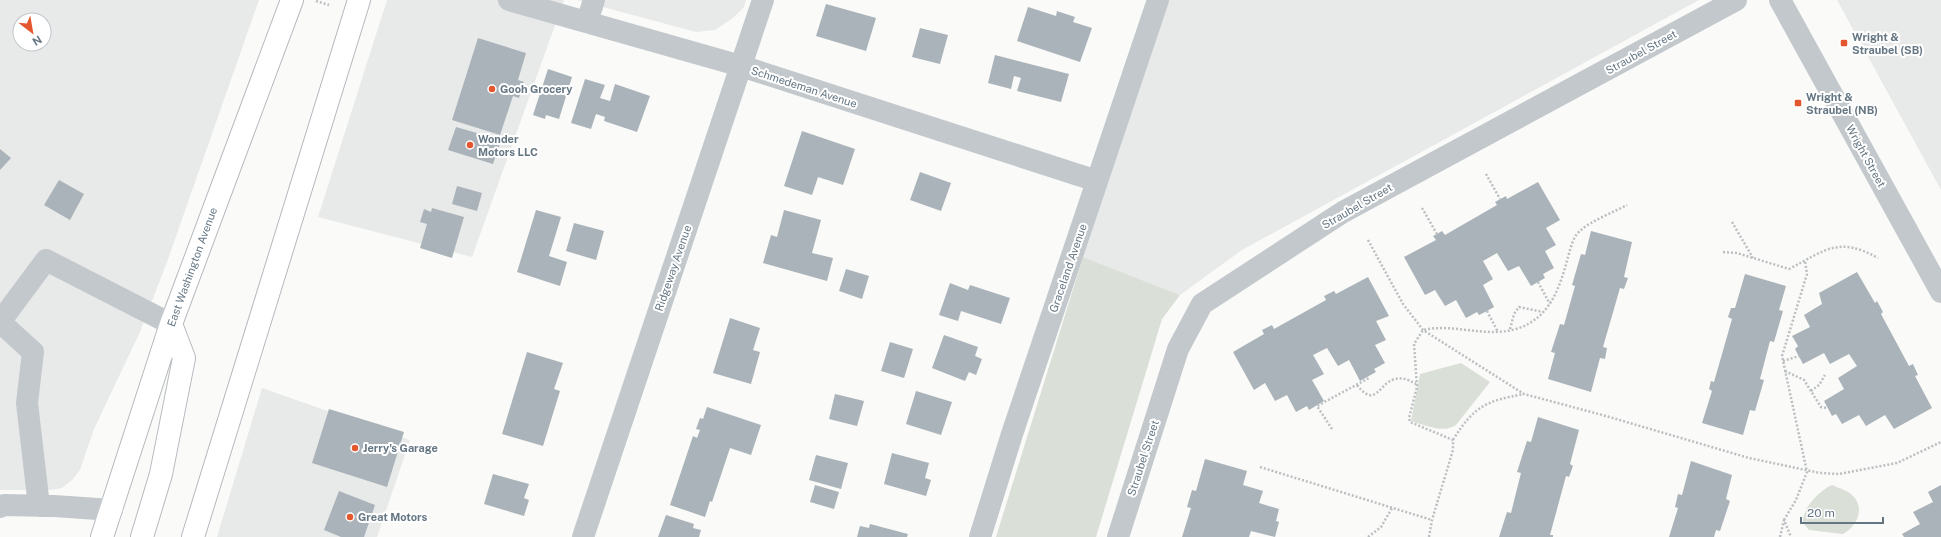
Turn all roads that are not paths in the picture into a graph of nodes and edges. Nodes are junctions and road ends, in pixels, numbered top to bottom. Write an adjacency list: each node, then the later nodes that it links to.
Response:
1 (292, 0): 14 (main road, East Washington Avenue)
2 (359, 0): 20 (main road)
3 (510, 0): 9 (street, Schmedeman Avenue)
4 (594, 0): 9 (street)
5 (763, 0): 10 (street, Ridgeway Avenue)
6 (1158, 0): 11 (street, Graceland Avenue)
7 (1736, 0): 23 (street, Straubel Street)
8 (1780, 0): 12 (street, Wright Street)
9 (587, 22): 10 (street, Schmedeman Avenue)
10 (741, 66): 11 (street, Schmedeman Avenue); 21 (street, Ridgeway Avenue)
11 (1097, 181): 22 (street, Graceland Avenue)
12 (1941, 292)
13 (0, 322): 14 (street); 15 (street)
14 (171, 324): 17 (main road, East Washington Avenue); 19 (main road)
15 (39, 506): 16 (street); 17 (street)
16 (0, 507)
17 (112, 510): 18 (main road, East Washington Avenue)
18 (102, 537)
19 (142, 537)
20 (194, 537)
21 (583, 537)
22 (980, 537)
23 (1118, 537)

